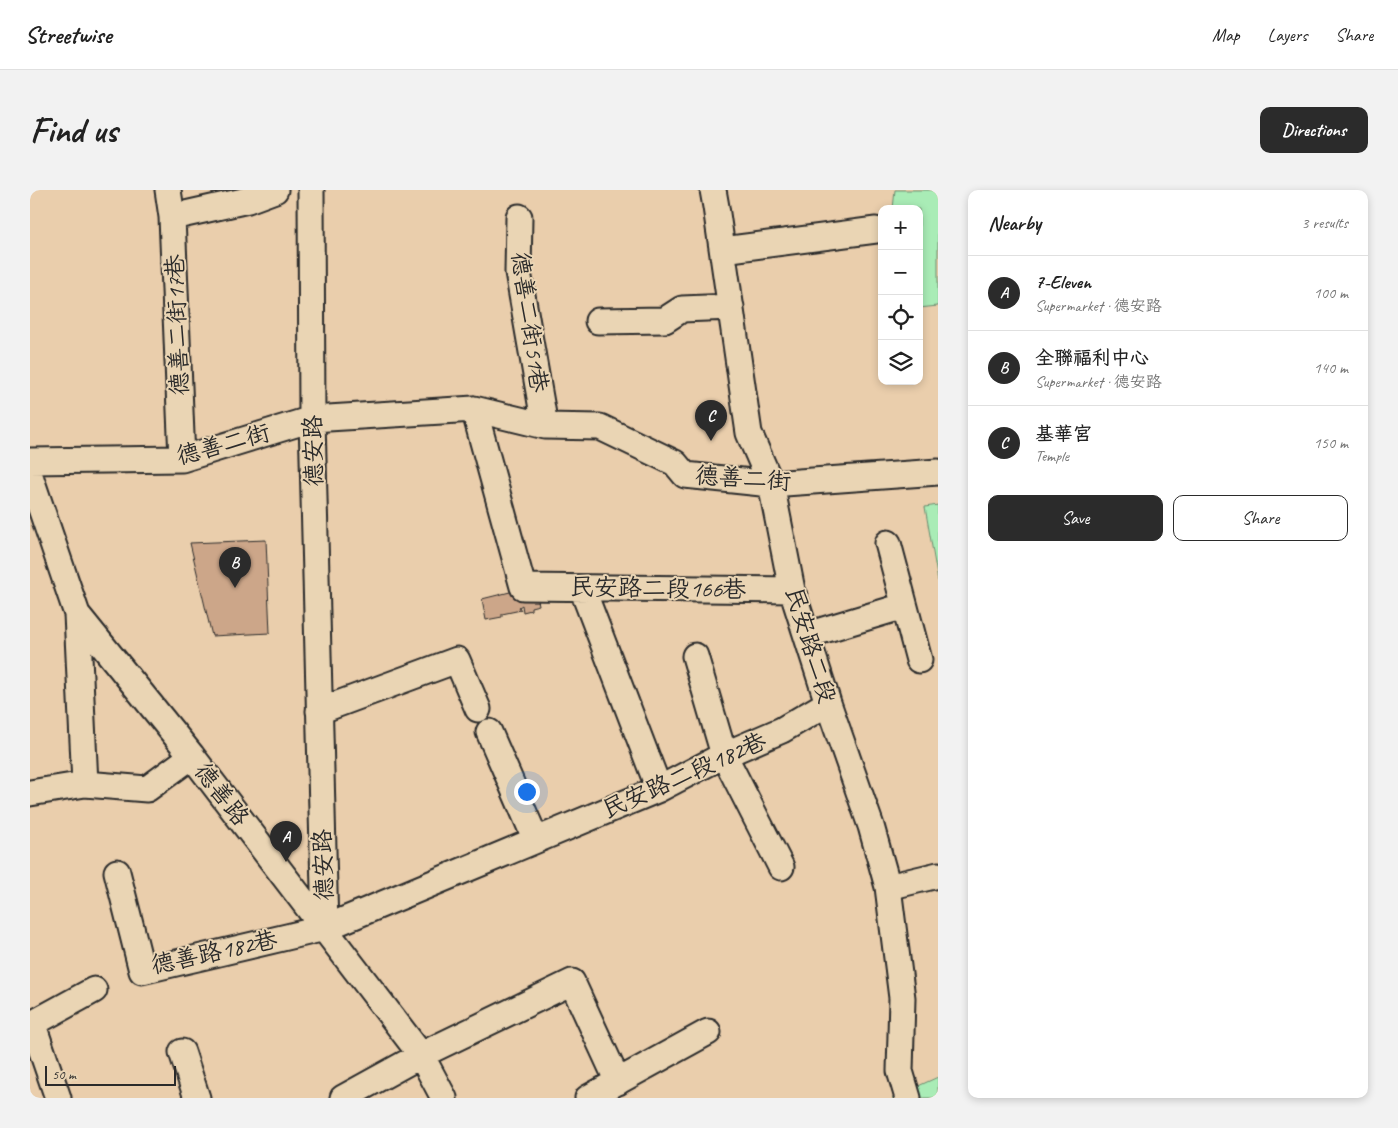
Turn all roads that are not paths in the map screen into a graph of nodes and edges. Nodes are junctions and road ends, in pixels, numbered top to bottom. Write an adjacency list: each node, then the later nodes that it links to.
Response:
1 (168, 190): 5 (street, 德善二街17巷)
2 (275, 190): 5 (street)
3 (311, 190): 12 (street, 德安路)
4 (713, 190): 8 (street, 民安路二段)
5 (172, 217): 14 (street, 德善二街17巷)
6 (519, 217): 13 (street, 德善二街51巷)
7 (876, 230): 8 (street)
8 (723, 250): 9 (street, 民安路二段)
9 (731, 307): 10 (street); 18 (street, 民安路二段)
10 (598, 321)
11 (474, 409): 12 (street, 德善二街); 13 (street, 德善二街); 20 (street, 民安路二段166巷)
12 (312, 419): 14 (street, 德善二街); 29 (street, 德安路)
13 (545, 426): 18 (street, 德善二街)
14 (182, 459): 15 (street, 德善二街)
15 (30, 461)
16 (938, 472): 18 (street, 德善二街)
17 (30, 476): 23 (street, 德善路)
18 (771, 484): 21 (street, 民安路二段)
19 (888, 543): 22 (street)
20 (582, 588): 21 (street, 民安路二段166巷); 34 (street)
21 (792, 590): 24 (street, 民安路二段)
22 (904, 606): 24 (street); 26 (street)
23 (77, 614): 32 (street, 德善路); 33 (street)
24 (807, 635): 27 (street, 民安路二段)
25 (695, 656): 31 (street)
26 (919, 660)
27 (828, 703): 31 (street, 民安路二段182巷); 40 (street, 民安路二段)
28 (478, 709): 29 (street)
29 (319, 711): 41 (street, 德安路)
30 (489, 732): 36 (street)
31 (724, 755): 34 (street, 民安路二段182巷); 37 (street)
32 (192, 756): 33 (street); 41 (street, 德善路)
33 (85, 784): 35 (street)
34 (659, 789): 36 (street, 民安路二段182巷)
35 (30, 793)
36 (536, 840): 41 (street, 民安路二段182巷)
37 (781, 866)
38 (116, 872): 41 (street, 德善路182巷)
39 (938, 875): 40 (street)
40 (888, 887): 53 (street, 民安路二段)
41 (325, 928): 46 (street, 德善路)
42 (94, 990): 43 (street)
43 (31, 1025): 48 (street)
44 (708, 1032): 47 (street)
45 (182, 1052): 49 (street)
46 (421, 1055): 47 (street); 50 (street); 51 (street, 德善路)
47 (618, 1082): 52 (street)
48 (58, 1098)
49 (197, 1098)
50 (342, 1098)
51 (444, 1098)
52 (588, 1098)
53 (908, 1098)

